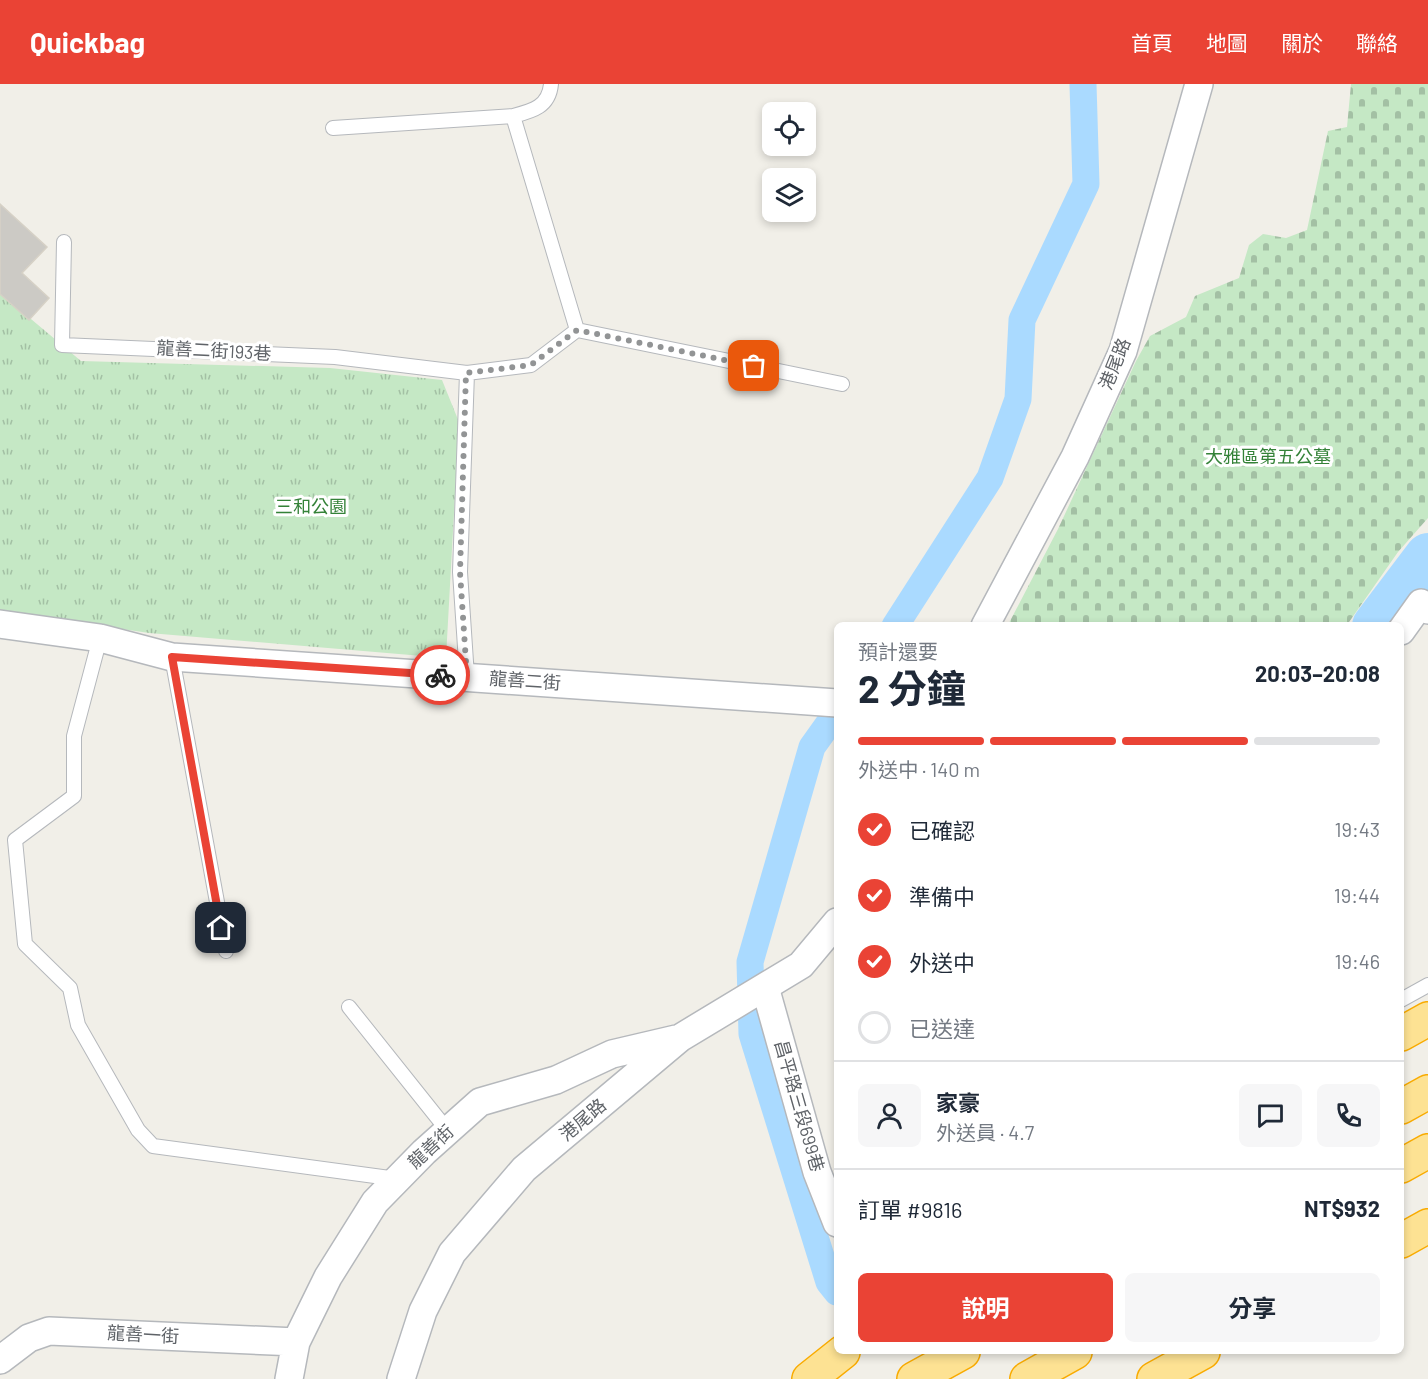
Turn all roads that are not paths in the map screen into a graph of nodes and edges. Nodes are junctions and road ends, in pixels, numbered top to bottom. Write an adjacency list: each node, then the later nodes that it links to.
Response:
1 (551, 84): 3 (lane)
2 (1199, 84): 10 (street, 港尾路)
3 (513, 116): 4 (lane); 6 (lane)
4 (333, 128)
5 (64, 242): 7 (lane, 龍善二街193巷)
6 (577, 330): 7 (lane, 龍善二街193巷); 8 (lane)
7 (466, 373): 15 (lane)
8 (842, 384)
9 (1426, 602): 12 (street)
10 (987, 622)
11 (0, 624): 13 (street, 龍善二街)
12 (1404, 628)
13 (100, 638): 14 (street, 龍善二街); 31 (lane)
14 (172, 657): 15 (street, 龍善二街); 18 (lane)
15 (467, 677): 16 (street, 龍善二街)
16 (834, 703)
17 (834, 926): 20 (street, 港尾路)
18 (226, 951)
19 (1428, 985): 21 (lane)
20 (756, 993): 25 (street, 港尾路); 32 (street, 昌平路三段699巷)
21 (1404, 998)
22 (349, 1007): 28 (lane)
23 (1428, 1018): 24 (highway)
24 (1404, 1032)
25 (680, 1038): 28 (street, 龍善街); 42 (street, 港尾路)
26 (1428, 1092): 27 (highway)
27 (1404, 1105)
28 (448, 1131): 31 (street, 龍善街)
29 (1428, 1151): 30 (highway)
30 (1404, 1164)
31 (397, 1179): 35 (street, 龍善街)
32 (834, 1215)
33 (1428, 1226): 34 (highway)
34 (1404, 1239)
35 (296, 1342): 40 (street, 龍善一街); 41 (street, 龍善街)
36 (840, 1354): 43 (highway)
37 (959, 1354): 44 (highway)
38 (1071, 1354): 45 (highway)
39 (1199, 1354): 46 (highway)
40 (0, 1360)
41 (289, 1379)
42 (401, 1379)
43 (809, 1379)
44 (914, 1379)
45 (1027, 1379)
46 (1154, 1379)

